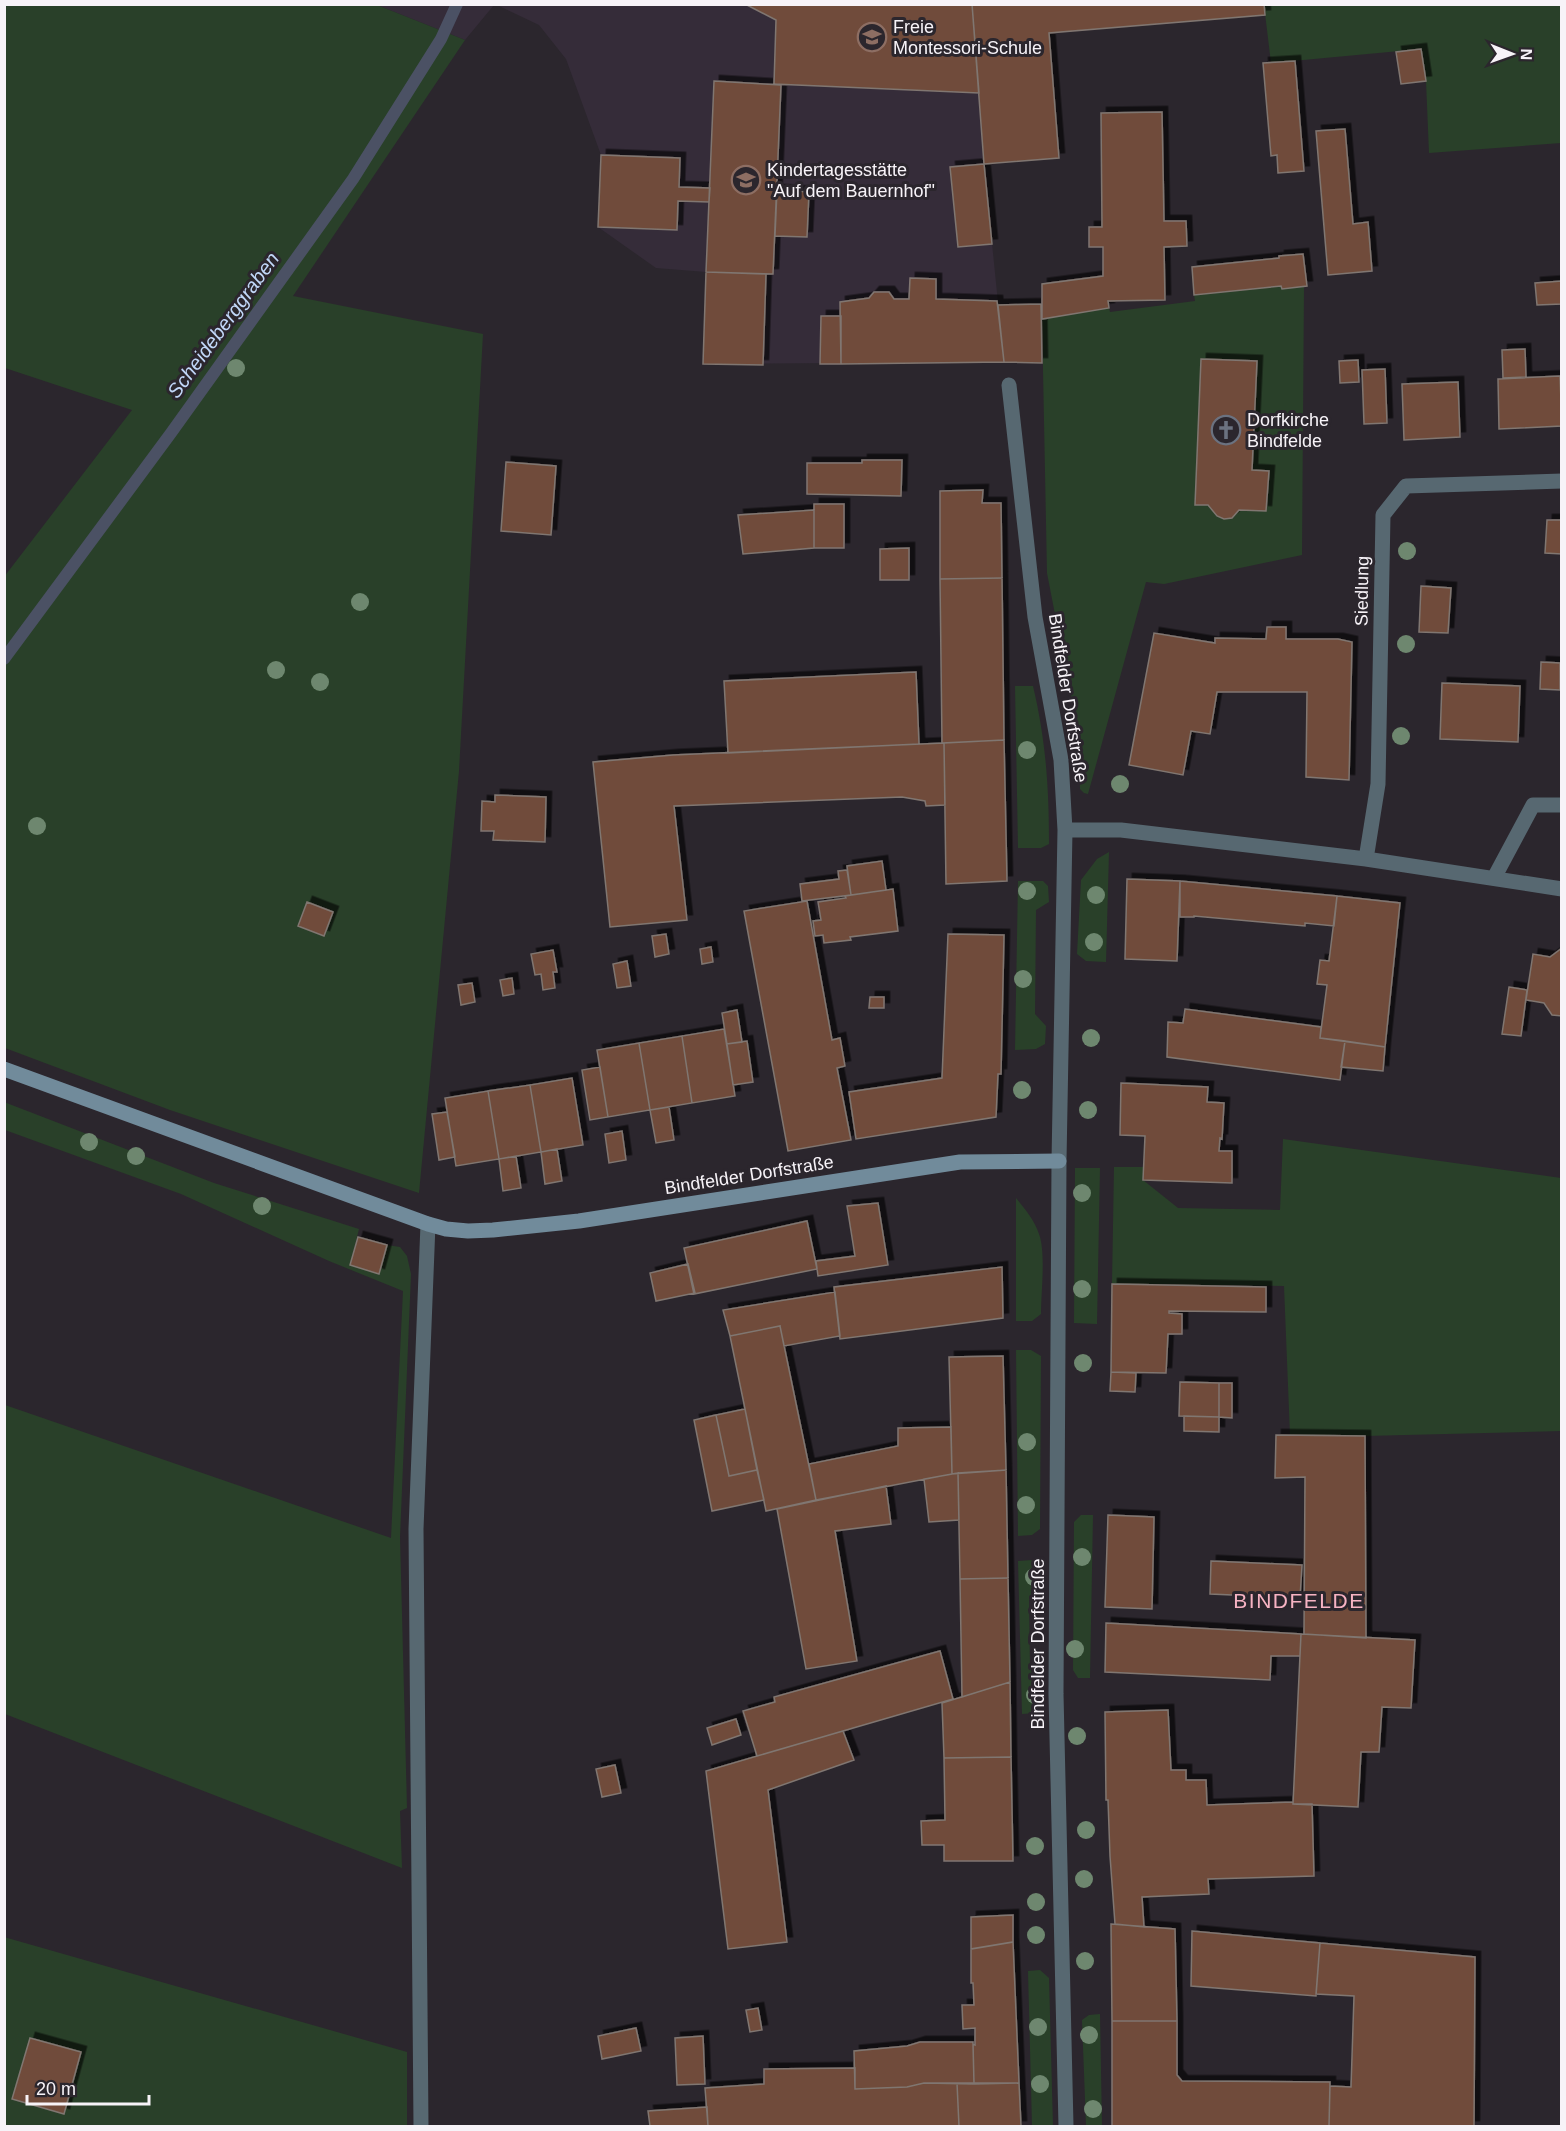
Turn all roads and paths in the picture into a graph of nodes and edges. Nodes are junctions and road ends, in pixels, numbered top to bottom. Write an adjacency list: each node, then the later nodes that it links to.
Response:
1 (1009, 385): 4 (street, Bindfelder Dorfstraße)
2 (1562, 481): 5 (street, Siedlung)
3 (1562, 805): 6 (street)
4 (1065, 830): 5 (street); 9 (street, Bindfelder Dorfstraße)
5 (1366, 859): 6 (street)
6 (1494, 878): 7 (street)
7 (1562, 889)
8 (4, 1069): 10 (street, Bindfelder Dorfstraße)
9 (1059, 1161): 10 (street, Bindfelder Dorfstraße); 12 (street, Bindfelder Dorfstraße)
10 (428, 1224): 11 (street)
11 (421, 2127)
12 (1066, 2127)

